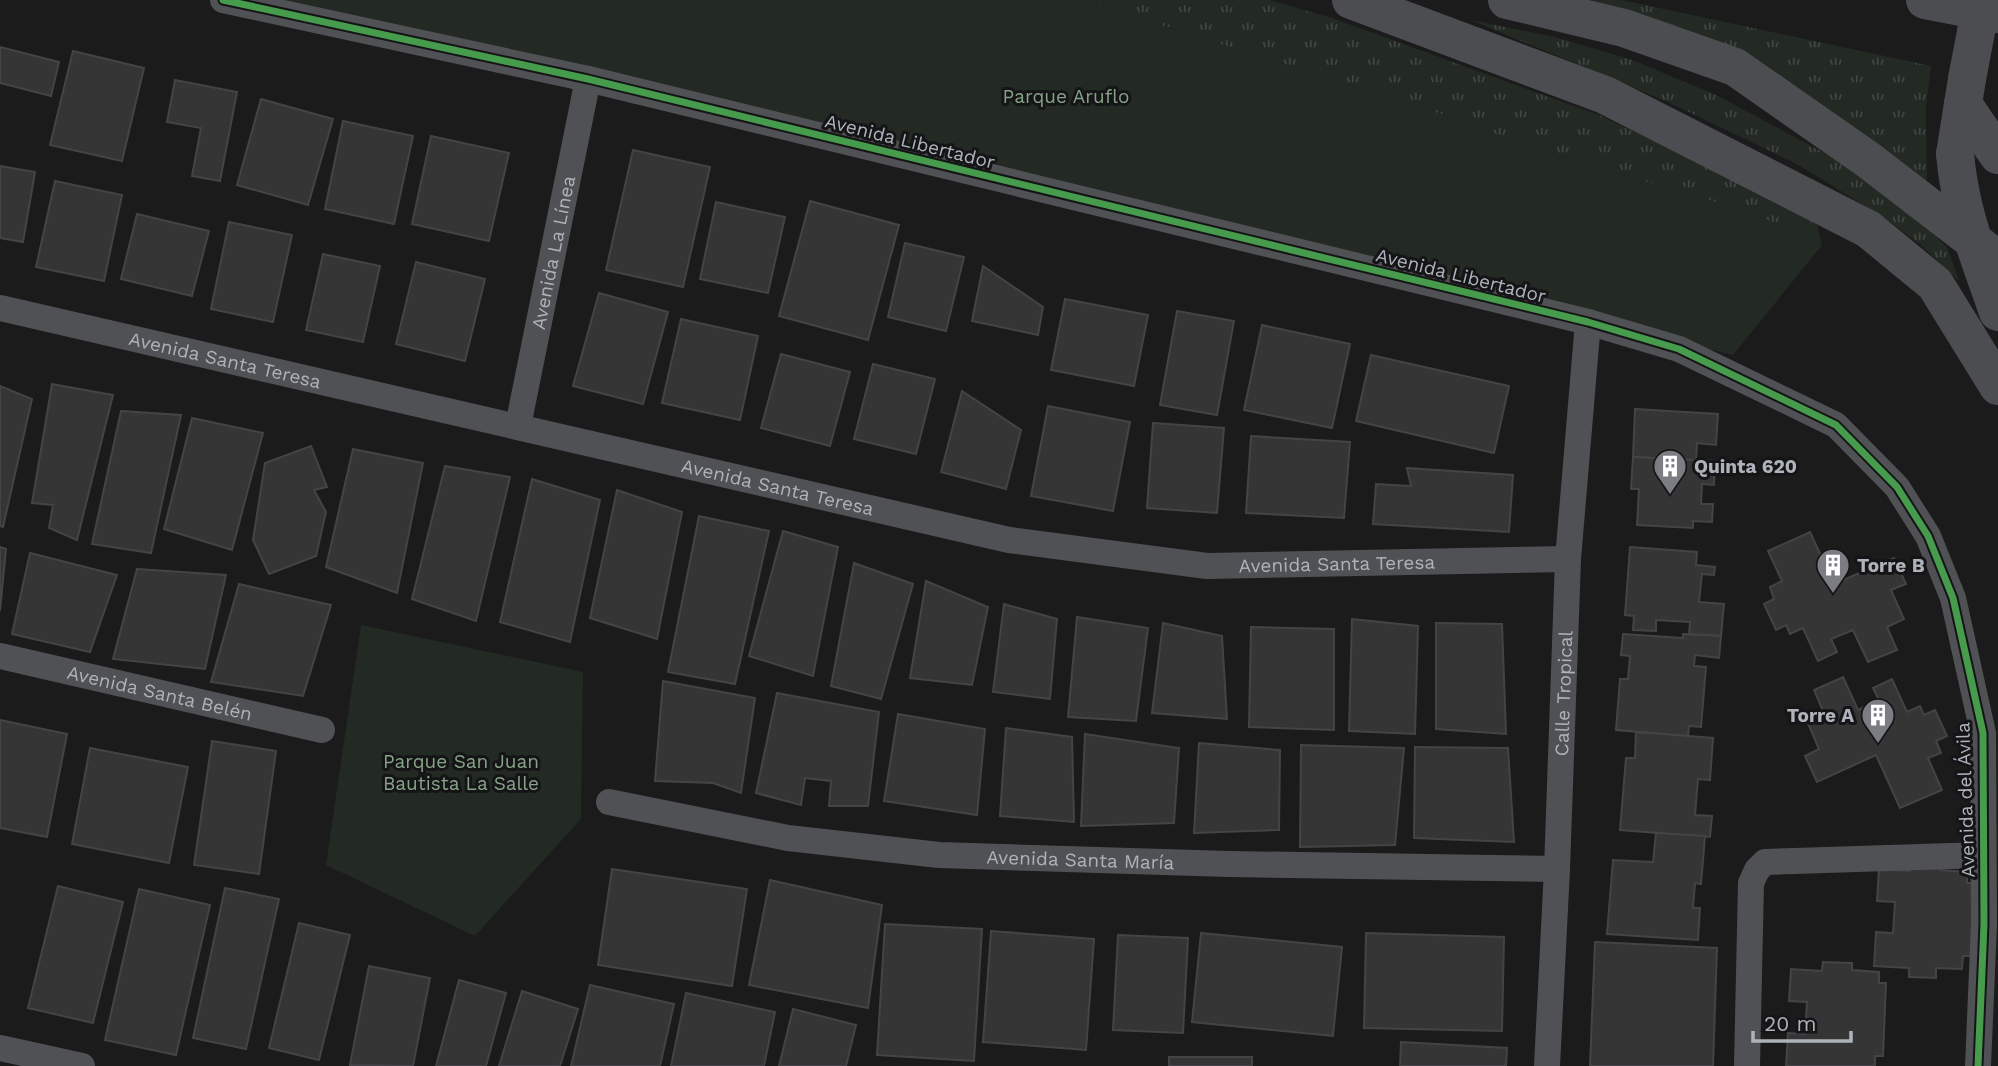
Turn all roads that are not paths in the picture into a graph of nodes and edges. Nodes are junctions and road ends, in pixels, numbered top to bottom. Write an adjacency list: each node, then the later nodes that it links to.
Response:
1 (223, 0): 7 (street, Avenida Libertador)
2 (1350, 0): 14 (highway)
3 (1507, 0): 10 (highway)
4 (1925, 0): 6 (highway)
5 (1982, 0): 8 (highway, bridge)
6 (1998, 15)
7 (588, 79): 13 (street, Avenida Libertador); 15 (street, Avenida La Línea)
8 (1965, 91): 9 (highway); 12 (highway, bridge)
9 (1998, 155)
10 (1998, 260)
11 (0, 308): 15 (street, Avenida Santa Teresa)
12 (1998, 312)
13 (1588, 322): 16 (street, Calle Tropical); 20 (street, Avenida del Ávila)
14 (1998, 386)
15 (518, 426): 16 (street, Avenida Santa Teresa)
16 (1568, 559): 21 (street, Calle Tropical)
17 (0, 656): 18 (street, Avenida Santa Belén)
18 (322, 730)
19 (608, 802): 21 (street, Avenida Santa María)
20 (1983, 855): 25 (street); 26 (street, Avenida del Ávila)
21 (1557, 869): 24 (street, Calle Tropical)
22 (0, 1048): 23 (street)
23 (82, 1066)
24 (1547, 1066)
25 (1747, 1066)
26 (1978, 1066)

